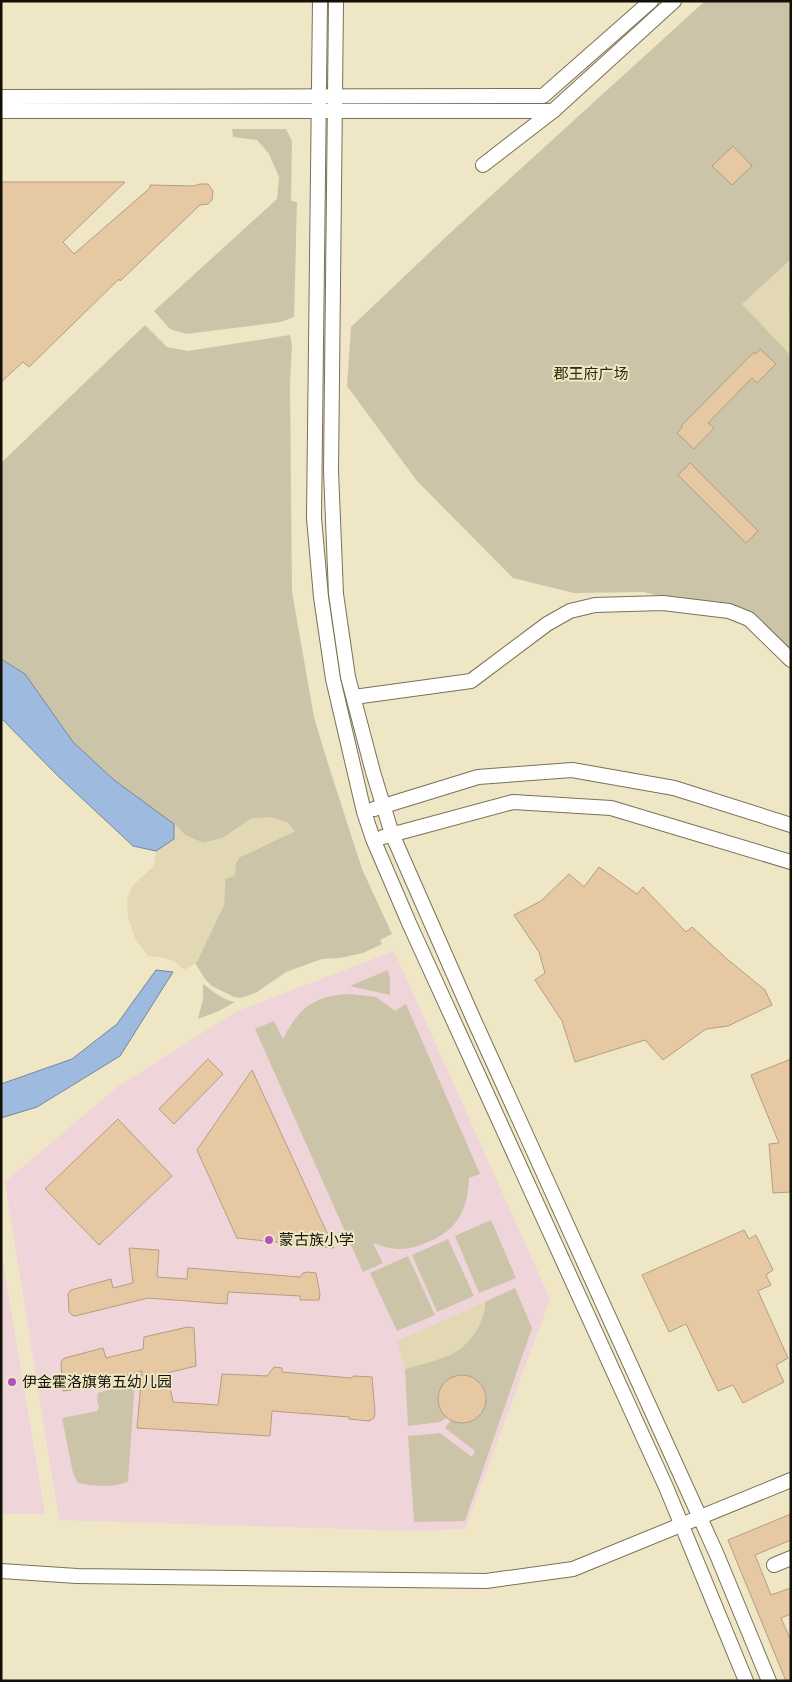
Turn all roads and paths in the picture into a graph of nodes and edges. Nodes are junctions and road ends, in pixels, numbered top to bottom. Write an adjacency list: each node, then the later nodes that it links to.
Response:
1 (320, 1): 5 (street)
2 (336, 1): 6 (street)
3 (651, 1): 6 (street)
4 (674, 1): 10 (street)
5 (319, 96): 6 (street); 7 (street); 9 (street)
6 (336, 96): 11 (street)
7 (1, 97)
8 (1, 111): 9 (street)
9 (319, 111): 11 (street); 16 (street)
10 (553, 111): 11 (street); 12 (street)
11 (336, 112): 14 (street)
12 (482, 164)
13 (791, 660): 14 (street)
14 (354, 697): 15 (street)
15 (383, 807): 16 (street); 17 (street); 18 (street)
16 (364, 812): 19 (street)
17 (791, 825)
18 (392, 834): 19 (street); 20 (street); 22 (street)
19 (373, 839): 23 (street)
20 (791, 862)
21 (791, 1480): 22 (street)
22 (700, 1517): 23 (street); 28 (street)
23 (682, 1524): 26 (street); 27 (street)
24 (791, 1558): 25 (street)
25 (774, 1565)
26 (1, 1571)
27 (746, 1681)
28 (769, 1681)

